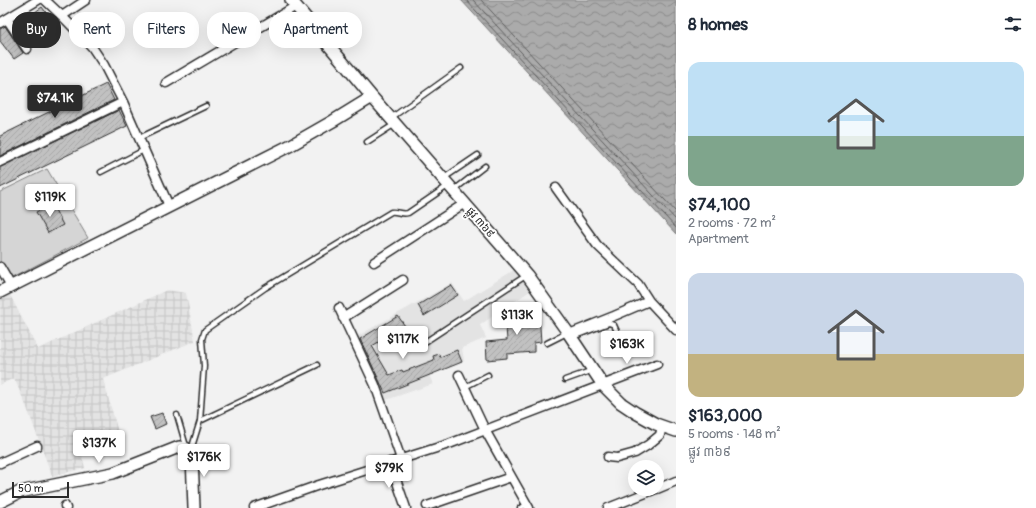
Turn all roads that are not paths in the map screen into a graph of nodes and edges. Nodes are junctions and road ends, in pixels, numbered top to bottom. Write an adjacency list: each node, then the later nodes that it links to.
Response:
1 (38, 0): 6 (street)
2 (45, 0): 5 (street)
3 (86, 0): 5 (street)
4 (293, 2): 9 (street); 10 (street, ផ្លូវ ៣៦៩)
5 (62, 16): 11 (street)
6 (3, 21): 7 (street)
7 (27, 49)
8 (461, 68): 13 (lane)
9 (166, 84)
10 (372, 97): 13 (street, ផ្លូវ ៣៦៩); 24 (street)
11 (123, 102): 14 (street); 18 (street)
12 (206, 106): 14 (lane)
13 (393, 121): 15 (lane); 21 (street, ផ្លូវ ៣៦៩)
14 (139, 138): 16 (street)
15 (367, 142)
16 (144, 150): 20 (lane); 24 (street)
17 (478, 155): 21 (lane)
18 (0, 162)
19 (485, 166): 21 (lane)
20 (101, 172)
21 (449, 184): 23 (street, ផ្លូវ ៣៦៩); 48 (lane)
22 (556, 188): 31 (street)
23 (465, 203): 25 (street); 27 (street, ផ្លូវ ៣៦៩)
24 (169, 206): 29 (street)
25 (374, 262)
26 (0, 267): 29 (street)
27 (527, 275): 35 (street, ផ្លូវ ៣៦៩); 37 (lane)
28 (403, 280): 33 (street)
29 (11, 286): 30 (street)
30 (0, 292)
31 (649, 300): 34 (street); 35 (street)
32 (339, 308): 33 (street)
33 (343, 318): 55 (street)
34 (676, 330)
35 (570, 334): 36 (lane); 38 (lane); 41 (street, ផ្លូវ ៣៦៩)
36 (618, 334)
37 (425, 342)
38 (547, 342)
39 (657, 364): 45 (street)
40 (317, 365): 48 (lane)
41 (593, 370): 44 (lane); 45 (street, ផ្លូវ ៣៦៩)
42 (488, 374): 46 (lane)
43 (459, 375): 46 (street)
44 (565, 380)
45 (603, 385): 49 (street, ផ្លូវ ៣៦៩); 50 (street)
46 (465, 387): 50 (street)
47 (177, 414): 53 (lane)
48 (200, 422): 53 (lane)
49 (662, 426): 51 (street, ផ្លូវ ៣៦៩); 54 (street)
50 (485, 430): 55 (street); 58 (street)
51 (676, 431)
52 (37, 446): 57 (street)
53 (189, 450): 62 (street); 65 (street)
54 (608, 457)
55 (400, 459): 56 (street)
56 (390, 462): 66 (street); 67 (street)
57 (0, 463)
58 (511, 477): 63 (street); 64 (street)
59 (676, 481): 60 (street)
60 (664, 486)
61 (639, 496): 68 (street)
62 (0, 502)
63 (427, 506)
64 (525, 507)
65 (194, 508)
66 (254, 508)
67 (406, 508)
68 (608, 508)

